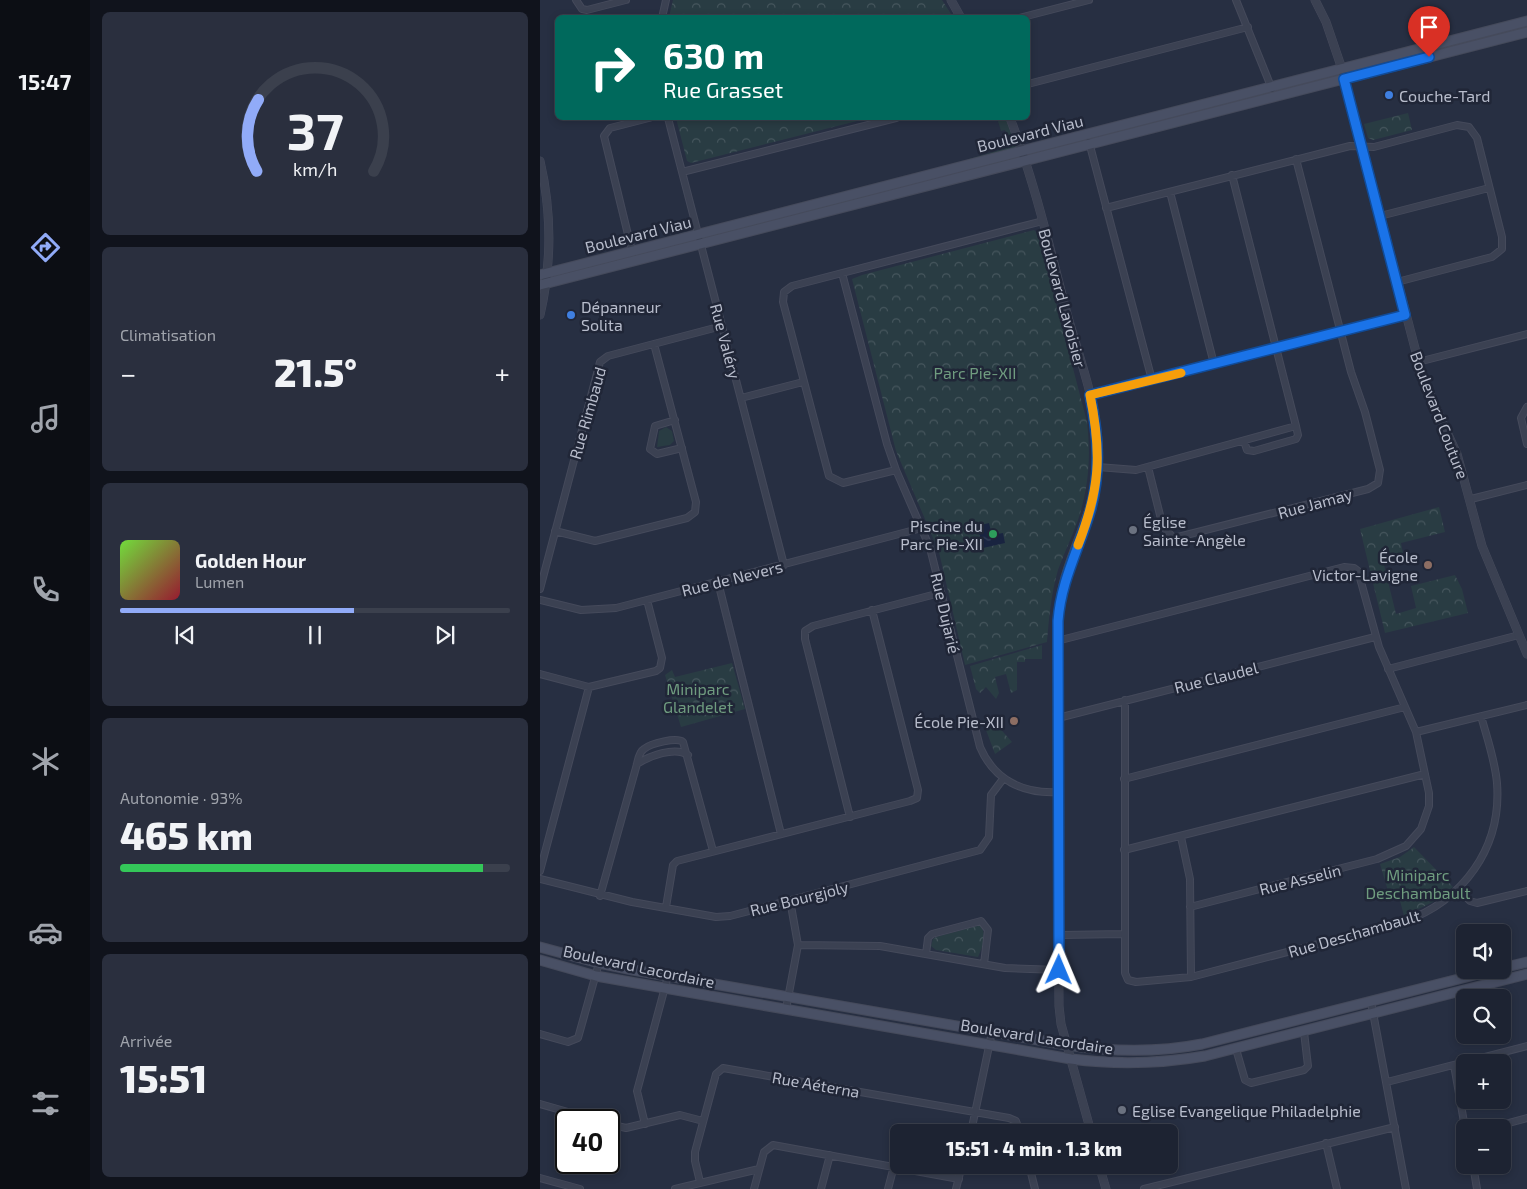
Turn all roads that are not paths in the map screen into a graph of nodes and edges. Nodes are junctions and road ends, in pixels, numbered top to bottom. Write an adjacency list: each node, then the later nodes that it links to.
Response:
1 (576, 0): 2 (street)
2 (626, 0)
3 (666, 0): 8 (street)
4 (951, 0): 9 (street)
5 (1088, 0): 10 (street)
6 (1236, 0): 12 (street)
7 (1315, 0): 14 (street, Boulevard Couture)
8 (663, 15)
9 (959, 15)
10 (1030, 15)
11 (1527, 21): 14 (main road, Boulevard Viau)
12 (1248, 27): 16 (street); 17 (street)
13 (1527, 34): 15 (main road, Boulevard Viau)
14 (1342, 69): 15 (street, Boulevard Couture); 17 (main road, Boulevard Viau)
15 (1344, 79): 18 (main road, Boulevard Viau); 25 (street, Boulevard Couture)
16 (1030, 83)
17 (1271, 87): 18 (street); 23 (main road, Boulevard Viau)
18 (1274, 97): 24 (main road, Boulevard Viau)
19 (641, 120): 39 (street)
20 (669, 120): 30 (street, Rue Valéry)
21 (888, 120): 30 (street)
22 (1011, 120): 26 (street, Boulevard Lavoisier)
23 (1088, 134): 24 (street); 26 (main road, Boulevard Viau)
24 (1090, 144): 28 (main road, Boulevard Viau); 34 (street)
25 (1362, 147): 27 (street); 32 (street); 35 (street, Boulevard Couture)
26 (1022, 151): 28 (street, Boulevard Lavoisier); 37 (main road, Boulevard Viau)
27 (1296, 159): 31 (street); 47 (street)
28 (1026, 160): 36 (street, Boulevard Lavoisier); 38 (main road, Boulevard Viau)
29 (540, 162): 40 (street)
30 (682, 172): 37 (street, Rue Valéry)
31 (1232, 175): 33 (street); 50 (street)
32 (1489, 188): 35 (street); 42 (street)
33 (1170, 192): 34 (street); 52 (street)
34 (1106, 208): 53 (street)
35 (1380, 216): 42 (street, Boulevard Couture)
36 (1043, 221): 41 (street); 55 (street, Boulevard Lavoisier)
37 (698, 234): 38 (street, Rue Valéry); 39 (main road, Boulevard Viau)
38 (701, 244): 43 (main road, Boulevard Viau); 46 (street, Rue Valéry)
39 (632, 251): 40 (main road, Boulevard Viau)
40 (544, 273): 43 (street)
41 (842, 273): 54 (street); 65 (street, Rue Dujarié)
42 (1397, 282): 45 (street, Boulevard Couture)
43 (544, 284): 44 (street)
44 (540, 315)
45 (1405, 315): 47 (street); 51 (street, Boulevard Couture)
46 (722, 326): 49 (street, Rue Rimbaud); 56 (street, Rue Valéry)
47 (1340, 332): 50 (street); 64 (street, Rue Jamay)
48 (1527, 334): 51 (street)
49 (654, 344): 58 (street); 69 (street, Rue Rimbaud)
50 (1277, 348): 52 (street); 59 (street)
51 (1418, 362): 67 (street, Boulevard Couture)
52 (1214, 364): 53 (street)
53 (1152, 380): 55 (street)
54 (803, 382): 56 (street); 65 (street)
55 (1090, 395): 63 (street, Boulevard Lavoisier)
56 (741, 398): 70 (street, Rue Valéry)
57 (1527, 407): 61 (street)
58 (675, 420): 62 (street); 62 (street)
59 (1296, 426): 60 (street); 60 (street)
60 (1244, 441): 64 (street)
61 (1527, 444)
62 (682, 448): 69 (street)
63 (1098, 467): 64 (street); 79 (street, Boulevard Lavoisier)
64 (1148, 467)
65 (896, 470): 68 (street, Rue Dujarié)
66 (1527, 485): 67 (street)
67 (1471, 499): 77 (street, Boulevard Couture)
68 (922, 528): 70 (street, Rue de Nevers); 73 (street, Rue Dujarié)
69 (555, 531): 72 (street, Rue Rimbaud)
70 (784, 565): 71 (street, Rue de Nevers)
71 (718, 582): 75 (street, Rue de Nevers); 97 (street)
72 (540, 589)
73 (940, 593): 76 (street); 93 (street, Rue Dujarié)
74 (540, 600): 75 (street, Rue de Nevers)
75 (647, 600): 83 (street)
76 (872, 610): 96 (street); 96 (street)
77 (1519, 635): 80 (street, Boulevard Couture); 81 (street)
78 (1376, 637): 79 (street, Rue Asselin); 81 (street, Rue Asselin); 84 (street, Rue Claudel)
79 (1057, 641): 88 (street, Boulevard Lavoisier)
80 (1527, 654)
81 (1388, 669): 86 (street, Rue Asselin)
82 (540, 674): 83 (street)
83 (589, 687): 101 (street)
84 (1125, 700): 88 (street, Rue Claudel); 94 (street)
85 (1527, 705): 87 (street)
86 (1405, 707): 89 (street, Rue Asselin); 94 (street)
87 (1481, 716): 89 (street); 103 (street, Rue Deschambault)
88 (1058, 718): 95 (street, Boulevard Lavoisier)
89 (1416, 732): 92 (street, Rue Asselin)
90 (688, 755): 91 (street); 91 (street); 100 (street)
91 (637, 764): 105 (street)
92 (1425, 774): 98 (street); 108 (street, Rue Asselin)
93 (1003, 779): 95 (street, Rue Dujarié); 106 (street, Rue Bourgjoly)
94 (1124, 779): 99 (street)
95 (1058, 792): 109 (street, Boulevard Lavoisier)
96 (850, 817): 97 (street)
97 (781, 834): 100 (street)
98 (1181, 836): 99 (street); 108 (street)
99 (1124, 850): 110 (street)
100 (713, 851): 107 (street)
101 (540, 871)
102 (540, 879): 105 (street, Rue Bourgjoly)
103 (1459, 890): 104 (street); 123 (street, Rue Deschambault)
104 (1527, 890)
105 (600, 896): 107 (street, Rue Bourgjoly)
106 (790, 900): 107 (street, Rue Bourgjoly); 111 (street)
107 (666, 907)
108 (1190, 907): 123 (street)
109 (1060, 934): 110 (street); 119 (street, Boulevard Lavoisier)
110 (1124, 934): 123 (street, Rue Deschambault)
111 (798, 945): 113 (street); 126 (street)
112 (540, 947): 116 (main road, Boulevard Lacordaire)
113 (926, 954): 117 (street); 117 (street)
114 (540, 960): 121 (main road, Boulevard Lacordaire)
115 (1527, 962): 118 (main road)
116 (599, 963): 121 (street); 122 (main road, Boulevard Lacordaire)
117 (984, 964): 119 (street)
118 (1511, 966)
119 (1059, 970): 134 (street, Boulevard Lavoisier)
120 (1527, 974): 129 (main road, Boulevard Lacordaire)
121 (596, 976): 125 (main road, Boulevard Lacordaire); 132 (street)
122 (668, 976): 125 (street); 126 (main road, Boulevard Lacordaire)
123 (1191, 977)
124 (1460, 979): 127 (main road, Boulevard Lacordaire)
125 (665, 988): 128 (main road, Boulevard Lacordaire); 147 (street)
126 (788, 997): 128 (street); 130 (main road, Boulevard Lacordaire)
127 (1372, 1002): 129 (street); 134 (main road, Boulevard Lacordaire)
128 (786, 1009): 133 (main road, Boulevard Lacordaire)
129 (1374, 1014): 131 (main road, Boulevard Lacordaire); 139 (street)
130 (992, 1032): 133 (street); 134 (main road, Boulevard Lacordaire)
131 (1304, 1032): 136 (main road, Boulevard Lacordaire); 136 (street)
132 (540, 1034)
133 (989, 1044): 137 (main road, Boulevard Lacordaire); 142 (street)
134 (1067, 1045): 137 (street, Boulevard Lavoisier)
135 (1527, 1046): 138 (street)
136 (1236, 1049): 137 (main road, Boulevard Lacordaire)
137 (1071, 1059): 150 (street, Boulevard Lavoisier)
138 (1454, 1065): 139 (street); 144 (street)
139 (1386, 1082): 152 (street)
140 (540, 1104): 141 (street)
141 (558, 1109)
142 (977, 1112): 145 (street, Rue Aéterna); 148 (street); 149 (street, Rue Aéterna)
143 (1527, 1118): 146 (street)
144 (1463, 1119)
145 (703, 1121): 147 (street); 165 (street, Rue Aéterna)
146 (1511, 1122)
147 (645, 1124): 151 (street)
148 (973, 1124)
149 (1016, 1124)
150 (1088, 1124)
151 (620, 1127)
152 (1395, 1127): 153 (street); 176 (street)
153 (1326, 1144): 174 (street); 175 (street)
154 (830, 1155): 155 (street); 156 (street); 169 (street)
155 (890, 1165)
156 (759, 1169): 165 (street); 168 (street)
157 (892, 1174): 170 (street)
158 (934, 1174): 164 (street)
159 (960, 1174): 164 (street)
160 (1032, 1174): 172 (street)
161 (1102, 1174): 173 (street)
162 (1474, 1174): 177 (street)
163 (540, 1178): 166 (street)
164 (959, 1179): 171 (street)
165 (700, 1182): 167 (street)
166 (580, 1189)
167 (675, 1189)
168 (754, 1189)
169 (821, 1189)
170 (888, 1189)
171 (956, 1189)
172 (1036, 1189)
173 (1106, 1189)
174 (1144, 1189)
175 (1337, 1189)
176 (1406, 1189)
177 (1477, 1189)

